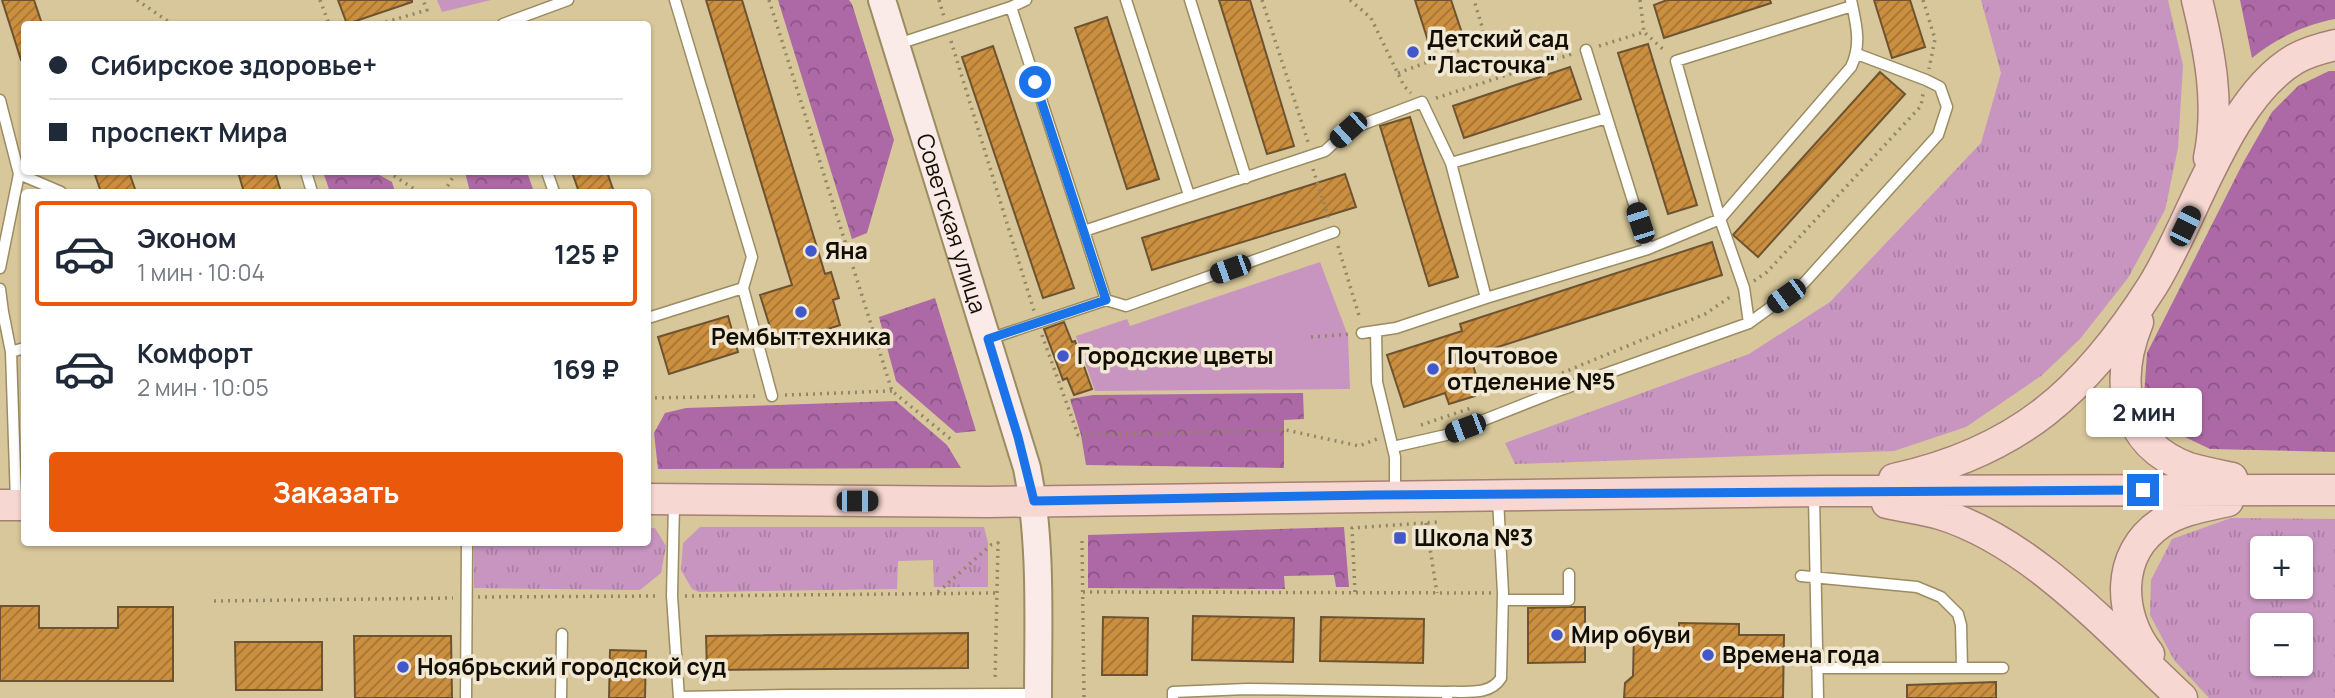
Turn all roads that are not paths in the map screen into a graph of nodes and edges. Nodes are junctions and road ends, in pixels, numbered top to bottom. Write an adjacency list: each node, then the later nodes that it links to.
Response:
1 (568, 0): 10 (lane)
2 (675, 0): 30 (lane)
3 (882, 0): 11 (main road, Советская улица)
4 (1026, 0): 9 (lane)
5 (1126, 0): 23 (lane)
6 (1190, 0): 20 (lane)
7 (2197, 0): 21 (main road)
8 (1851, 3): 14 (lane); 24 (lane)
9 (1011, 7): 11 (lane); 25 (lane)
10 (511, 21)
11 (896, 44): 39 (main road, Советская улица)
12 (2335, 45): 21 (main road)
13 (1586, 50): 16 (lane)
14 (1857, 54): 24 (lane); 36 (lane)
15 (0, 100): 18 (lane)
16 (1607, 118): 17 (lane); 27 (lane)
17 (1451, 163): 20 (lane); 32 (lane)
18 (19, 174): 28 (lane)
19 (21, 175): 22 (lane)
20 (1246, 178): 23 (lane)
21 (2205, 179): 29 (main road)
22 (54, 189)
23 (1189, 195): 25 (lane)
24 (1720, 219): 27 (lane); 36 (lane)
25 (1084, 231): 33 (lane)
26 (1334, 232): 33 (lane)
27 (1648, 249): 32 (lane)
28 (0, 268)
29 (2153, 285): 44 (main road); 46 (main road)
30 (743, 288): 35 (lane); 42 (lane)
31 (0, 289): 34 (lane)
32 (1486, 298): 37 (lane)
33 (1106, 300): 39 (lane)
34 (1, 312): 41 (lane)
35 (651, 317)
36 (1749, 323): 43 (lane)
37 (1376, 331): 38 (lane); 43 (lane)
38 (1362, 332)
39 (988, 339): 50 (main road, Советская улица)
40 (21, 349): 41 (lane)
41 (11, 352): 51 (lane)
42 (772, 396)
43 (1393, 447): 47 (lane)
44 (2276, 489): 45 (main road); 46 (main road); 71 (main road)
45 (2335, 490)
46 (1819, 491): 48 (main road); 55 (lane); 71 (main road)
47 (1395, 495): 48 (main road); 50 (main road)
48 (1498, 495): 56 (lane)
49 (661, 499): 50 (main road); 65 (lane)
50 (1034, 501): 64 (main road, Советская улица)
51 (13, 505)
52 (467, 546): 67 (lane)
53 (1569, 574): 56 (lane)
54 (1801, 576): 55 (lane)
55 (1814, 576): 58 (lane); 59 (lane)
56 (1503, 596): 63 (lane)
57 (562, 634): 68 (lane)
58 (1817, 668): 59 (lane); 70 (lane)
59 (1962, 668): 60 (lane)
60 (2003, 668)
61 (1247, 694): 62 (lane); 69 (lane)
62 (1349, 694): 63 (lane)
63 (1447, 695)
64 (1038, 696): 66 (lane)
65 (679, 697): 66 (lane)
66 (788, 697)
67 (467, 698)
68 (561, 698)
69 (1173, 698)
70 (1818, 698)
71 (2182, 698)

